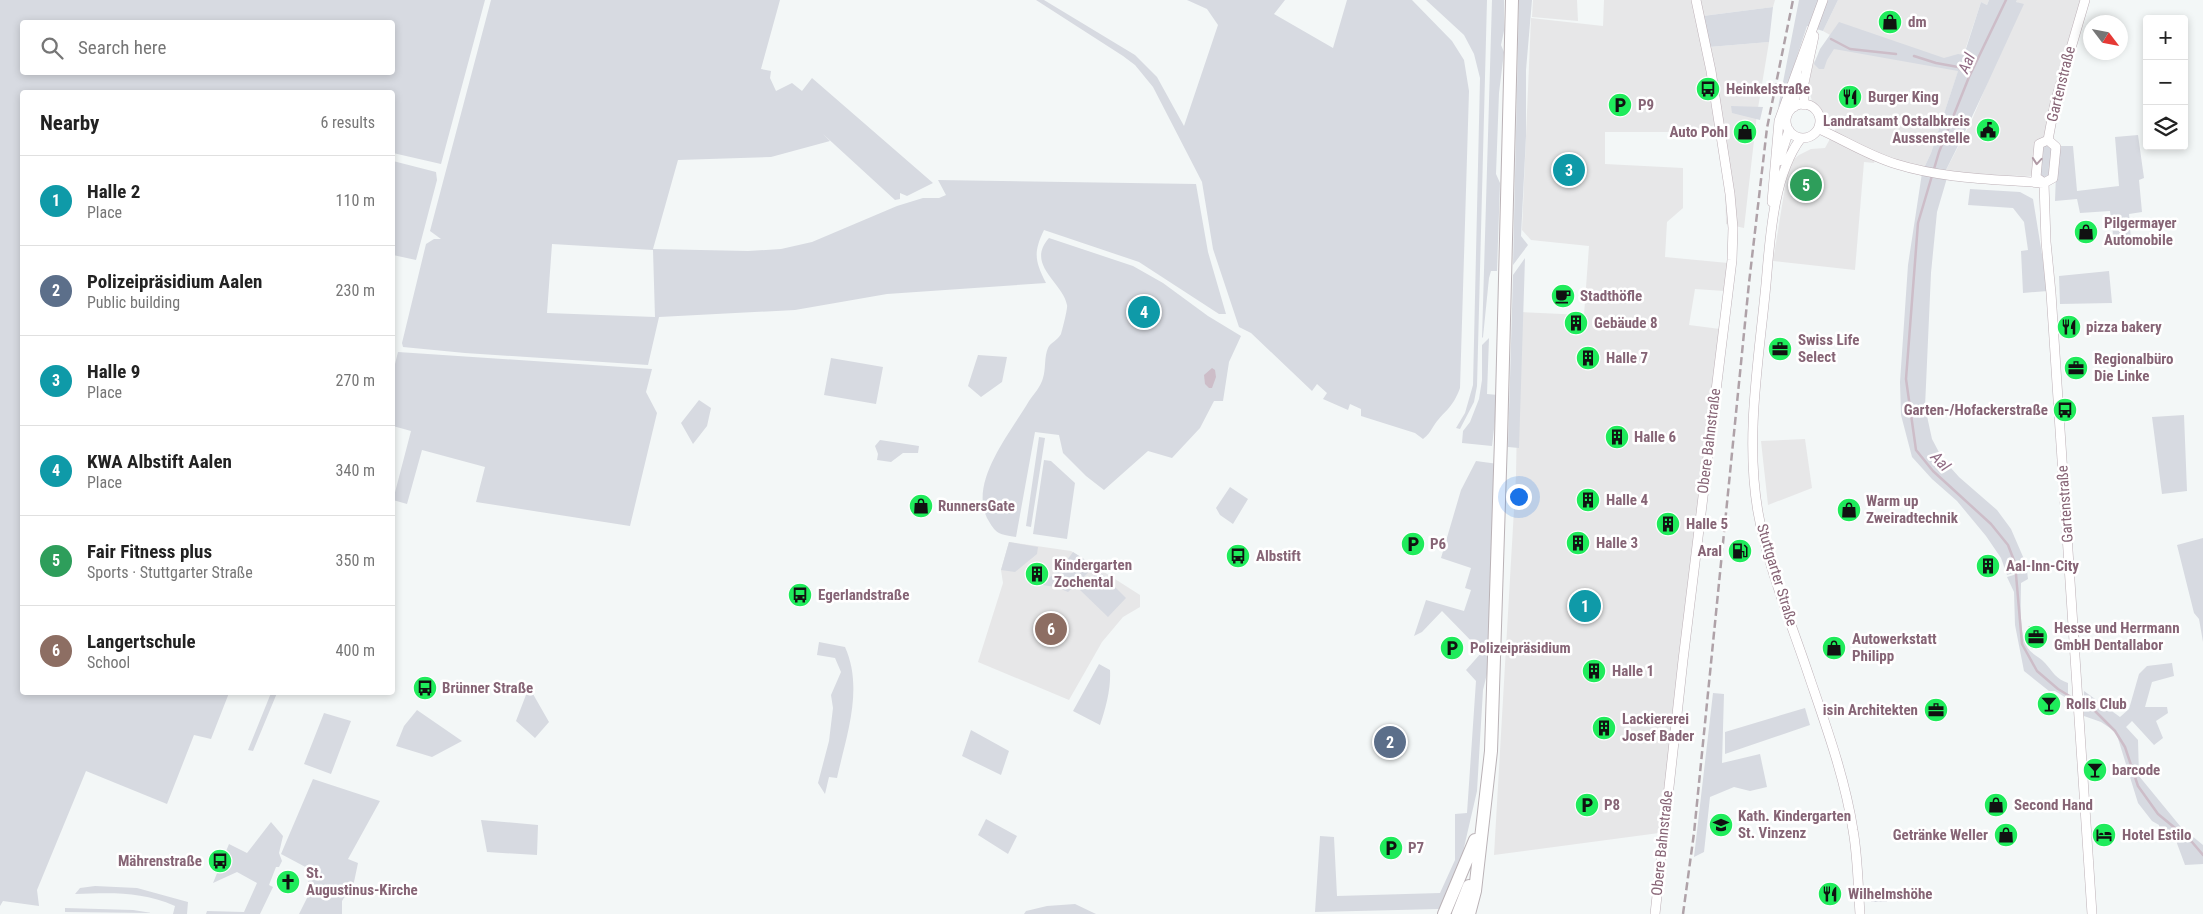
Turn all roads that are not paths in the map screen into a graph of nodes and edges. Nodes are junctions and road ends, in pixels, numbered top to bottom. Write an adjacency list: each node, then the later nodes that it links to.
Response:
1 (1512, 0): 15 (highway)
2 (1696, 0): 20 (street, Obere Bahnstraße)
3 (1824, 0): 5 (street, Stuttgarter Straße); 6 (street, Stuttgarter Straße)
4 (2085, 0): 11 (street, Gartenstraße)
5 (1797, 71): 7 (street, Stuttgarter Straße); 13 (street)
6 (1804, 104): 7 (street); 8 (street)
7 (1794, 107): 9 (street, Stuttgarter Straße)
8 (1819, 128): 10 (street, Stuttgarter Straße); 12 (street)
9 (1789, 130): 10 (street); 13 (street, Stuttgarter Straße)
10 (1801, 138): 14 (street, Stuttgarter Straße)
11 (2048, 140): 12 (street, Gartenstraße); 12 (street, Gartenstraße, one-way to 12)
12 (2044, 183): 22 (street, Gartenstraße)
13 (1772, 202): 14 (street, Stuttgarter Straße)
14 (1772, 228): 21 (street, Stuttgarter Straße)
15 (1486, 806): 16 (highway); 16 (highway)
16 (1466, 890): 17 (highway); 18 (highway); 19 (highway)
17 (1444, 914)
18 (1458, 914)
19 (1469, 914)
20 (1655, 914)
21 (1860, 914)
22 (2092, 914)

